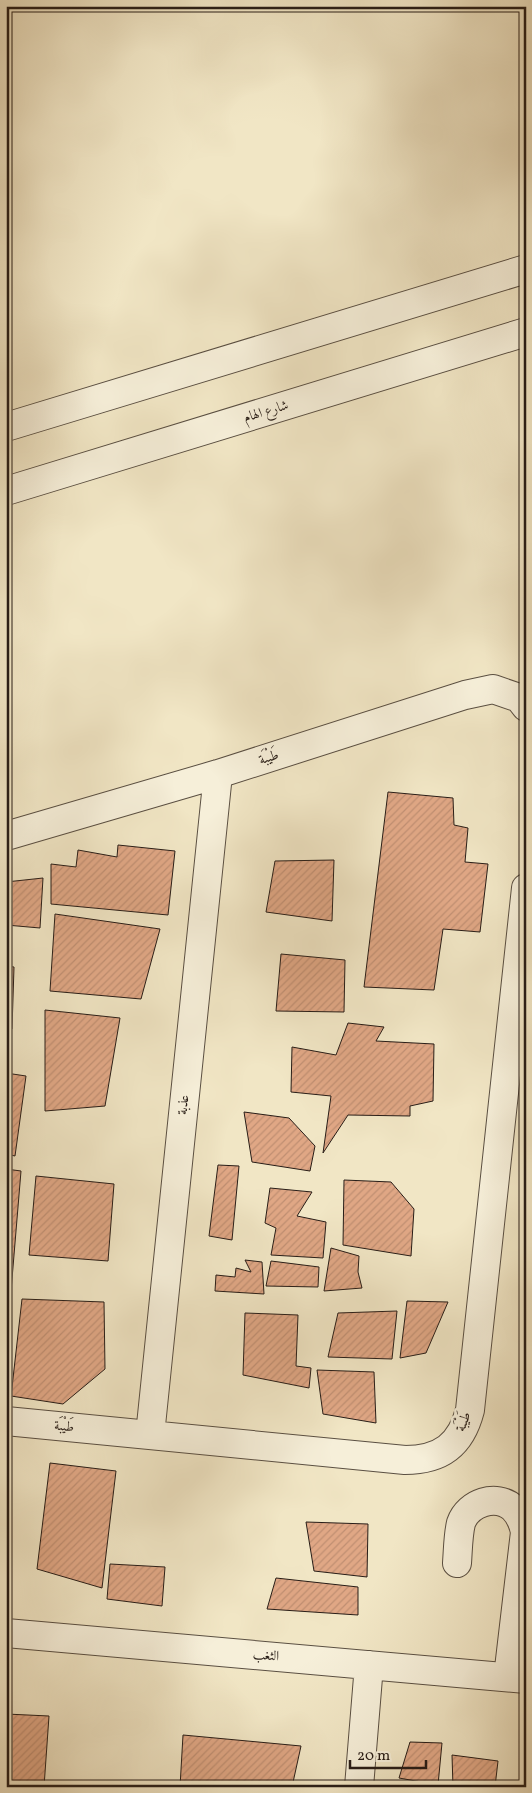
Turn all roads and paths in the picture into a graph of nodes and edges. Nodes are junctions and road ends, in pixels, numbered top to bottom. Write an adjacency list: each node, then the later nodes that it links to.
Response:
1 (526, 269): 3 (street)
2 (526, 332): 4 (street, شارع الهام)
3 (6, 427)
4 (6, 491)
5 (526, 707): 6 (street, طَيْبَة)
6 (218, 774): 7 (street, طَيْبَة); 11 (street, عذبة)
7 (6, 836)
8 (526, 888): 9 (street, طَيْبَة)
9 (523, 951): 11 (street, طَيْبَة)
10 (6, 1421): 11 (street, طَيْبَة)
11 (150, 1435)
12 (457, 1563): 13 (street)
13 (520, 1620): 16 (street)
14 (6, 1633): 15 (street, الثغب)
15 (370, 1665): 16 (street, الثغب); 17 (street)
16 (517, 1678)
17 (359, 1787)

